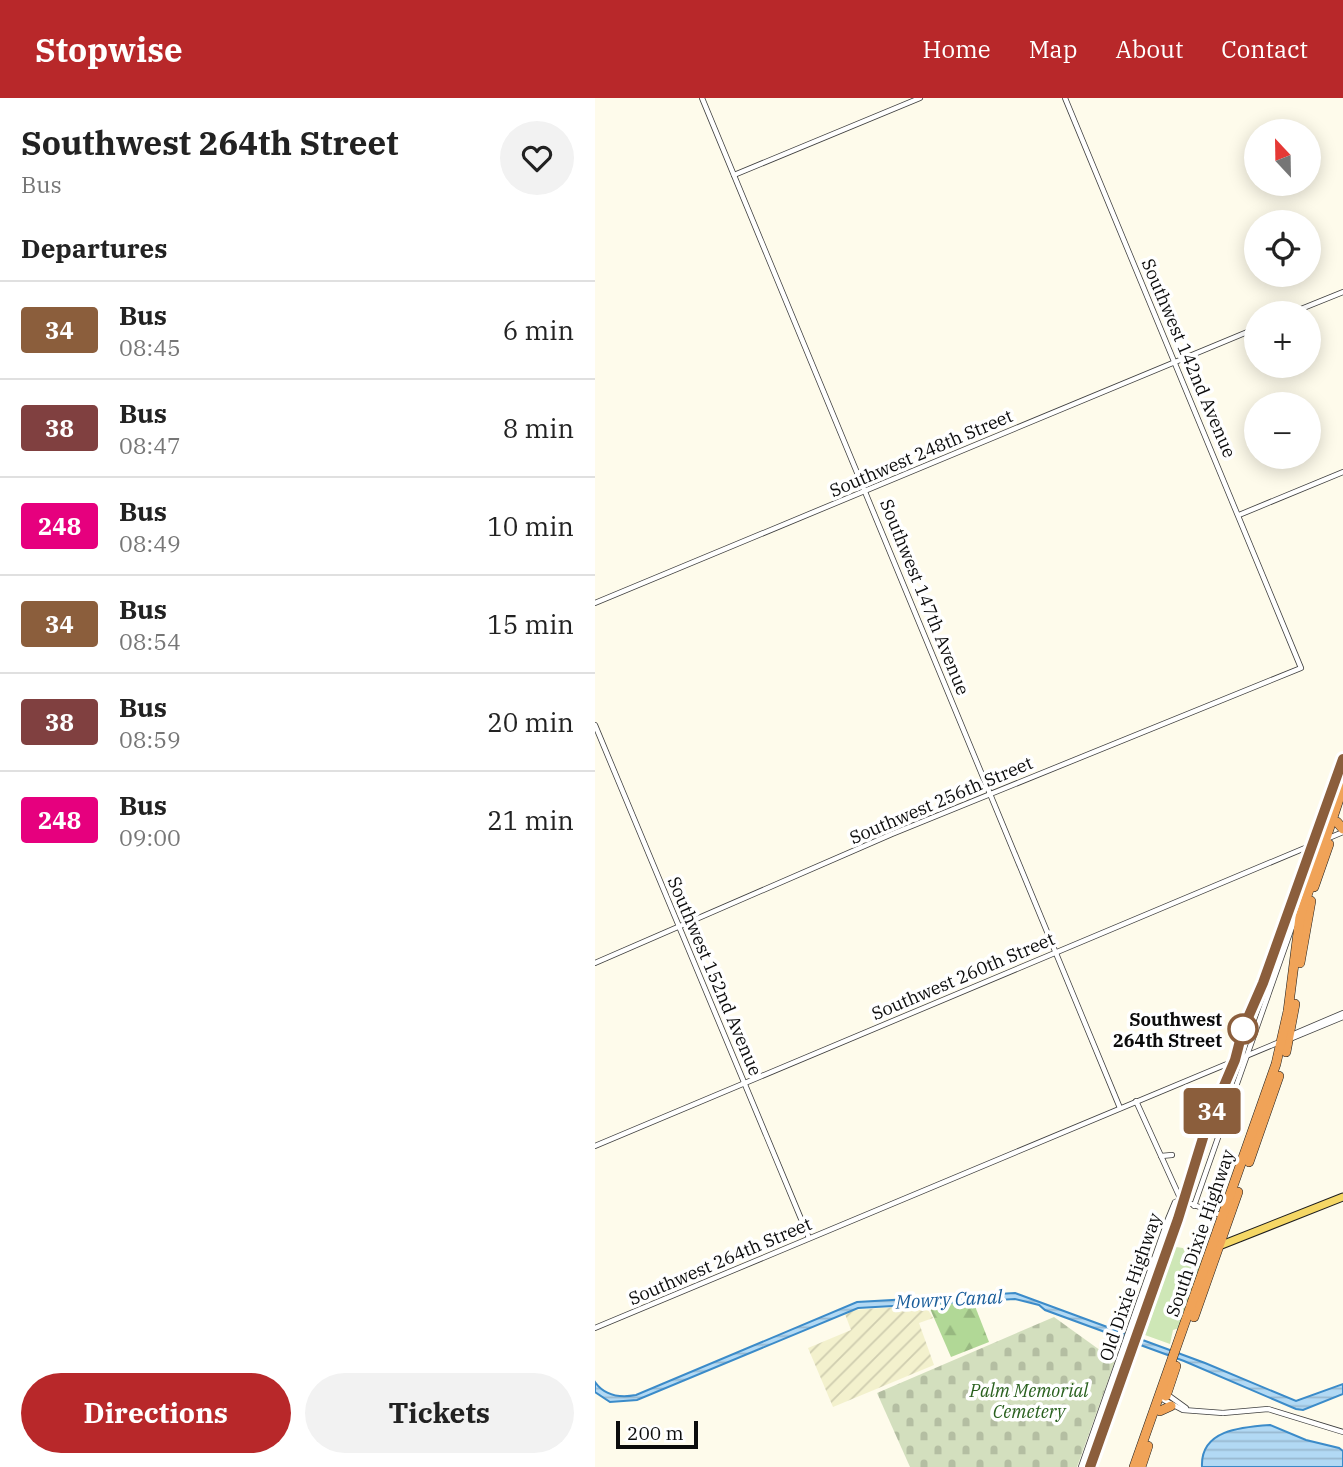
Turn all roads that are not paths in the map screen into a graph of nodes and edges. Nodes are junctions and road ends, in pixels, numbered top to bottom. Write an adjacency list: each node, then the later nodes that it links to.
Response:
1 (702, 98): 4 (street, Southwest 147th Avenue)
2 (921, 98): 4 (street)
3 (1065, 98): 8 (street, Southwest 142nd Avenue)
4 (734, 175): 10 (street, Southwest 147th Avenue)
5 (1343, 292): 6 (street)
6 (1321, 301)
7 (1244, 333): 8 (street, Southwest 248th Street)
8 (1175, 362): 10 (street, Southwest 248th Street); 11 (street, Southwest 142nd Avenue)
9 (1343, 472): 11 (street)
10 (865, 491): 12 (street, Southwest 248th Street); 16 (street, Southwest 147th Avenue)
11 (1239, 515): 13 (street, Southwest 142nd Avenue)
12 (595, 603)
13 (1301, 668): 16 (street, Southwest 256th Street)
14 (595, 725): 22 (street, Southwest 152nd Avenue)
15 (1343, 787): 19 (highway)
16 (991, 794): 22 (street, Southwest 256th Street); 23 (street, Southwest 147th Avenue)
17 (1343, 805): 18 (highway)
18 (1341, 828): 19 (highway)
19 (1328, 838): 20 (highway, South Dixie Highway); 21 (highway)
20 (1317, 847): 21 (highway, South Dixie Highway); 23 (street, Southwest 260th Street)
21 (1300, 919): 26 (highway, South Dixie Highway); 29 (street)
22 (678, 927): 24 (street, Southwest 256th Street); 30 (street, Southwest 152nd Avenue)
23 (1056, 952): 30 (street, Southwest 260th Street); 32 (street, Southwest 147th Avenue)
24 (595, 963)
25 (1343, 1015): 26 (street, Southwest 264th Street)
26 (1287, 1038): 27 (street, Southwest 264th Street); 28 (highway, South Dixie Highway); 33 (highway, South Dixie Highway)
27 (1267, 1047): 28 (street); 29 (street, Southwest 264th Street)
28 (1280, 1053): 33 (highway, South Dixie Highway)
29 (1247, 1055): 31 (street, Southwest 264th Street); 39 (street)
30 (744, 1083): 34 (street, Southwest 260th Street); 41 (street, Southwest 152nd Avenue)
31 (1136, 1101): 32 (street, Southwest 264th Street); 36 (street)
32 (1120, 1108): 41 (street, Southwest 264th Street)
33 (1254, 1140): 40 (highway, South Dixie Highway); 42 (highway, South Dixie Highway)
34 (595, 1146)
35 (1172, 1155): 36 (street)
36 (1161, 1156): 38 (street)
37 (1343, 1197): 42 (main road)
38 (1181, 1200): 39 (street); 54 (street, Old Dixie Highway)
39 (1194, 1206): 40 (street)
40 (1223, 1216): 42 (highway); 43 (highway, South Dixie Highway)
41 (810, 1238): 46 (street, Southwest 264th Street)
42 (1219, 1246): 43 (highway); 44 (highway, South Dixie Highway)
43 (1210, 1254): 44 (highway); 45 (highway, South Dixie Highway)
44 (1206, 1284): 47 (highway, South Dixie Highway)
45 (1191, 1308): 47 (highway); 48 (highway, South Dixie Highway)
46 (595, 1328)
47 (1187, 1335): 48 (highway, South Dixie Highway)
48 (1176, 1357): 49 (highway)
49 (1166, 1398): 50 (street); 50 (street); 52 (highway); 52 (highway); 53 (highway)
50 (1187, 1408): 51 (street)
51 (1343, 1432)
52 (1151, 1438): 53 (highway)
53 (1137, 1466)
54 (1081, 1467)

